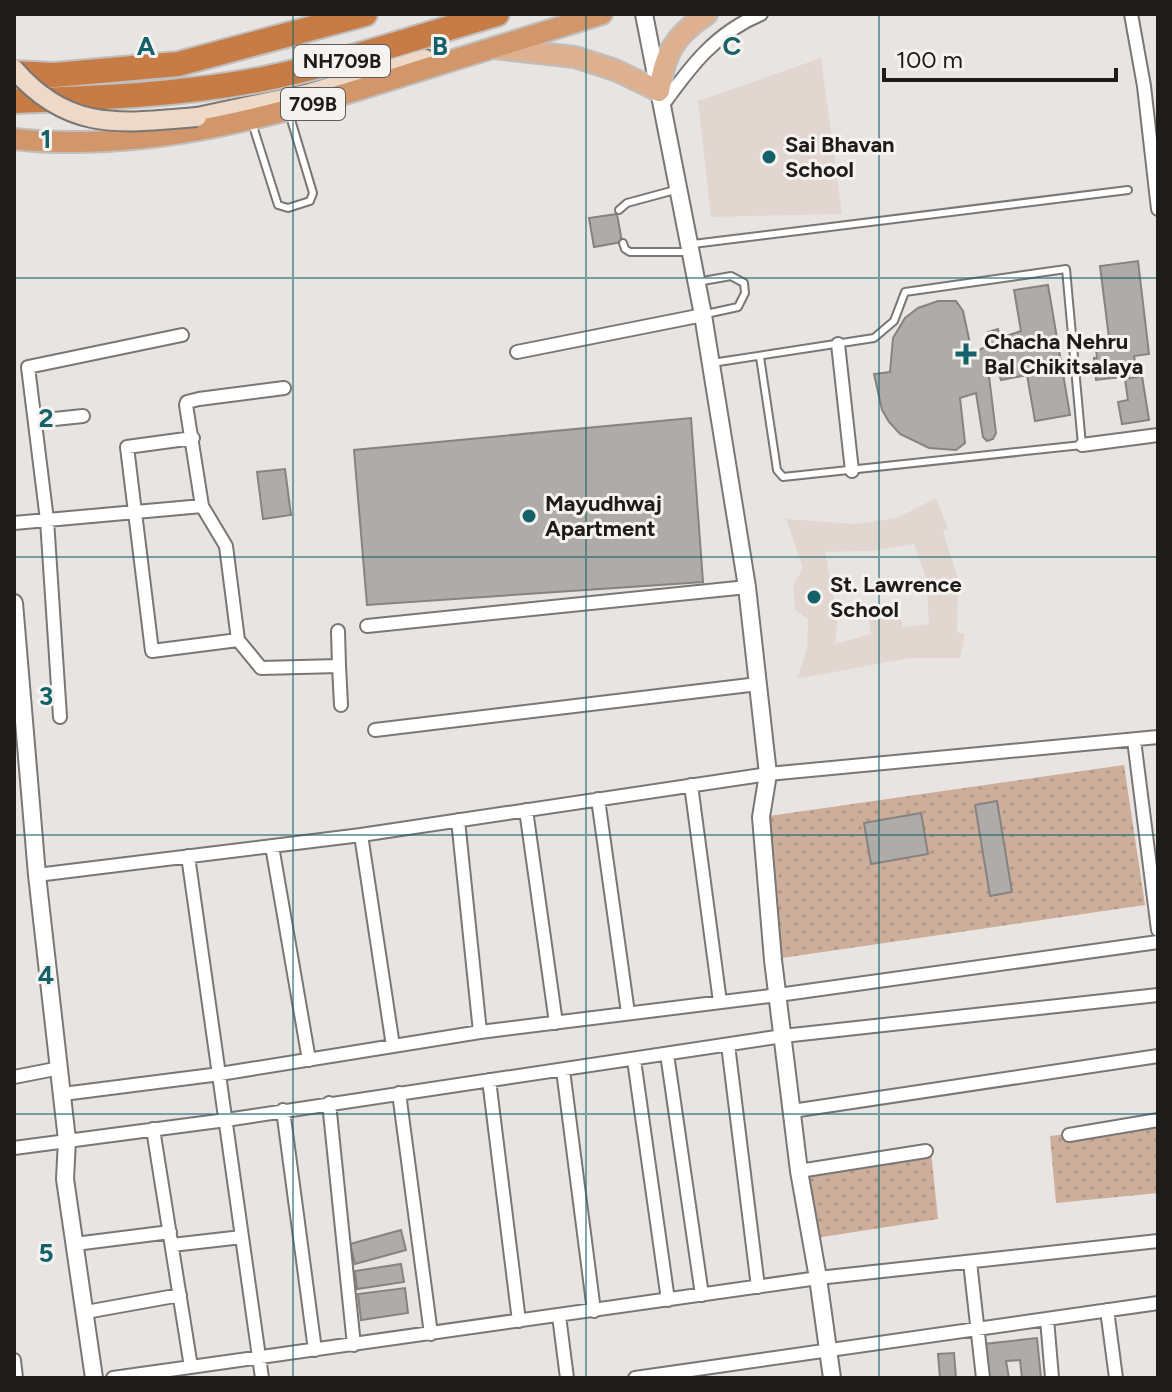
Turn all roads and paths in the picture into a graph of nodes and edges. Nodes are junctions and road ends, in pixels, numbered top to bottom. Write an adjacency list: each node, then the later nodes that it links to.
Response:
1 (365, 14): 11 (highway, NH709B)
2 (497, 14): 9 (highway, NH709B)
3 (569, 14): 11 (main road, bridge)
4 (602, 14): 10 (highway, 709B)
5 (644, 14): 12 (street)
6 (707, 14): 12 (main road)
7 (761, 14): 12 (street)
8 (1131, 14): 19 (street)
9 (471, 19): 13 (highway, NH709B)
10 (494, 48): 12 (main road); 14 (highway, 709B)
11 (14, 71)
12 (660, 99): 17 (street)
13 (14, 101)
14 (288, 109): 15 (highway, 709B); 15 (lane)
15 (251, 118): 16 (highway, 709B)
16 (14, 139)
17 (678, 190): 20 (lane); 22 (street)
18 (1128, 190): 22 (lane)
19 (1158, 209)
20 (619, 210)
21 (623, 243): 22 (lane)
22 (690, 248): 23 (street)
23 (696, 282): 24 (street); 24 (lane)
24 (703, 315): 27 (street); 29 (street)
25 (182, 335): 32 (street)
26 (838, 344): 28 (lane); 35 (lane); 36 (street)
27 (517, 352)
28 (760, 357): 29 (lane); 36 (lane)
29 (711, 363): 41 (street)
30 (284, 388): 34 (street)
31 (83, 416): 32 (street)
32 (35, 421): 39 (street)
33 (1158, 435): 35 (street)
34 (193, 438): 37 (street); 38 (street)
35 (1082, 445): 36 (lane)
36 (852, 471)
37 (202, 506): 38 (street); 45 (street)
38 (135, 511): 39 (street); 45 (street)
39 (47, 520): 40 (street); 49 (street)
40 (14, 523)
41 (747, 587): 43 (street); 47 (street)
42 (14, 603): 61 (street)
43 (367, 626)
44 (338, 631): 46 (street)
45 (238, 640): 46 (street)
46 (339, 666): 48 (street)
47 (759, 690): 50 (street); 53 (street)
48 (341, 705)
49 (60, 717)
50 (375, 730)
51 (1158, 737): 52 (street)
52 (1134, 740): 53 (street); 62 (street)
53 (768, 774): 54 (street); 64 (street)
54 (691, 785): 55 (street); 66 (street)
55 (598, 799): 56 (street); 67 (street)
56 (526, 810): 57 (street); 68 (street)
57 (458, 820): 58 (street); 69 (street)
58 (361, 835): 59 (street); 72 (street)
59 (272, 846): 60 (street); 75 (street)
60 (188, 856): 61 (street); 79 (street)
61 (37, 875): 77 (street)
62 (1158, 930)
63 (1158, 942): 64 (street)
64 (778, 995): 66 (street); 70 (street)
65 (1158, 995): 70 (street)
66 (720, 1002): 67 (street)
67 (628, 1013): 68 (street)
68 (556, 1023): 69 (street)
69 (480, 1032): 72 (street)
70 (783, 1036): 71 (street); 86 (street)
71 (728, 1045): 73 (street); 101 (street)
72 (393, 1046): 75 (street)
73 (667, 1054): 76 (street); 103 (street)
74 (1158, 1056): 86 (street)
75 (309, 1060): 79 (street)
76 (634, 1060): 78 (street); 104 (street)
77 (60, 1068): 80 (street); 83 (street)
78 (563, 1070): 81 (street); 107 (street)
79 (220, 1074): 83 (street); 87 (street)
80 (14, 1077)
81 (489, 1080): 82 (street); 111 (street)
82 (399, 1093): 84 (street); 113 (street)
83 (63, 1094): 91 (street)
84 (329, 1103): 85 (street); 114 (street)
85 (283, 1110): 87 (street); 115 (street)
86 (792, 1111): 94 (street)
87 (226, 1120): 89 (street); 95 (street)
88 (1158, 1120): 90 (street)
89 (153, 1129): 91 (street); 96 (street)
90 (1069, 1135)
91 (67, 1140): 92 (street); 98 (street)
92 (14, 1148)
93 (926, 1151): 94 (street)
94 (799, 1171): 100 (street)
95 (242, 1237): 96 (street); 117 (street)
96 (171, 1238): 98 (street); 102 (street)
97 (1158, 1241): 99 (street)
98 (75, 1244): 108 (street)
99 (970, 1262): 100 (street); 112 (street)
100 (818, 1278): 101 (street); 116 (street)
101 (758, 1287): 103 (street)
102 (180, 1295): 108 (street); 119 (street)
103 (702, 1295): 104 (street)
104 (668, 1300): 107 (street)
105 (1158, 1303): 106 (street)
106 (1107, 1310): 110 (street); 129 (street)
107 (594, 1311): 109 (street)
108 (86, 1312): 121 (street)
109 (559, 1316): 111 (street); 124 (street)
110 (1047, 1319): 112 (street); 128 (street)
111 (519, 1321): 113 (street)
112 (977, 1331): 116 (street); 127 (street)
113 (431, 1334): 114 (street)
114 (354, 1345): 115 (street)
115 (315, 1350): 117 (street)
116 (828, 1350): 125 (street); 126 (street)
117 (259, 1358): 119 (street); 123 (street)
118 (14, 1360): 120 (street)
119 (191, 1367): 122 (street)
120 (16, 1378)
121 (94, 1378)
122 (113, 1378)
123 (262, 1378)
124 (567, 1378)
125 (635, 1378)
126 (832, 1378)
127 (983, 1378)
128 (1052, 1378)
129 (1116, 1378)

